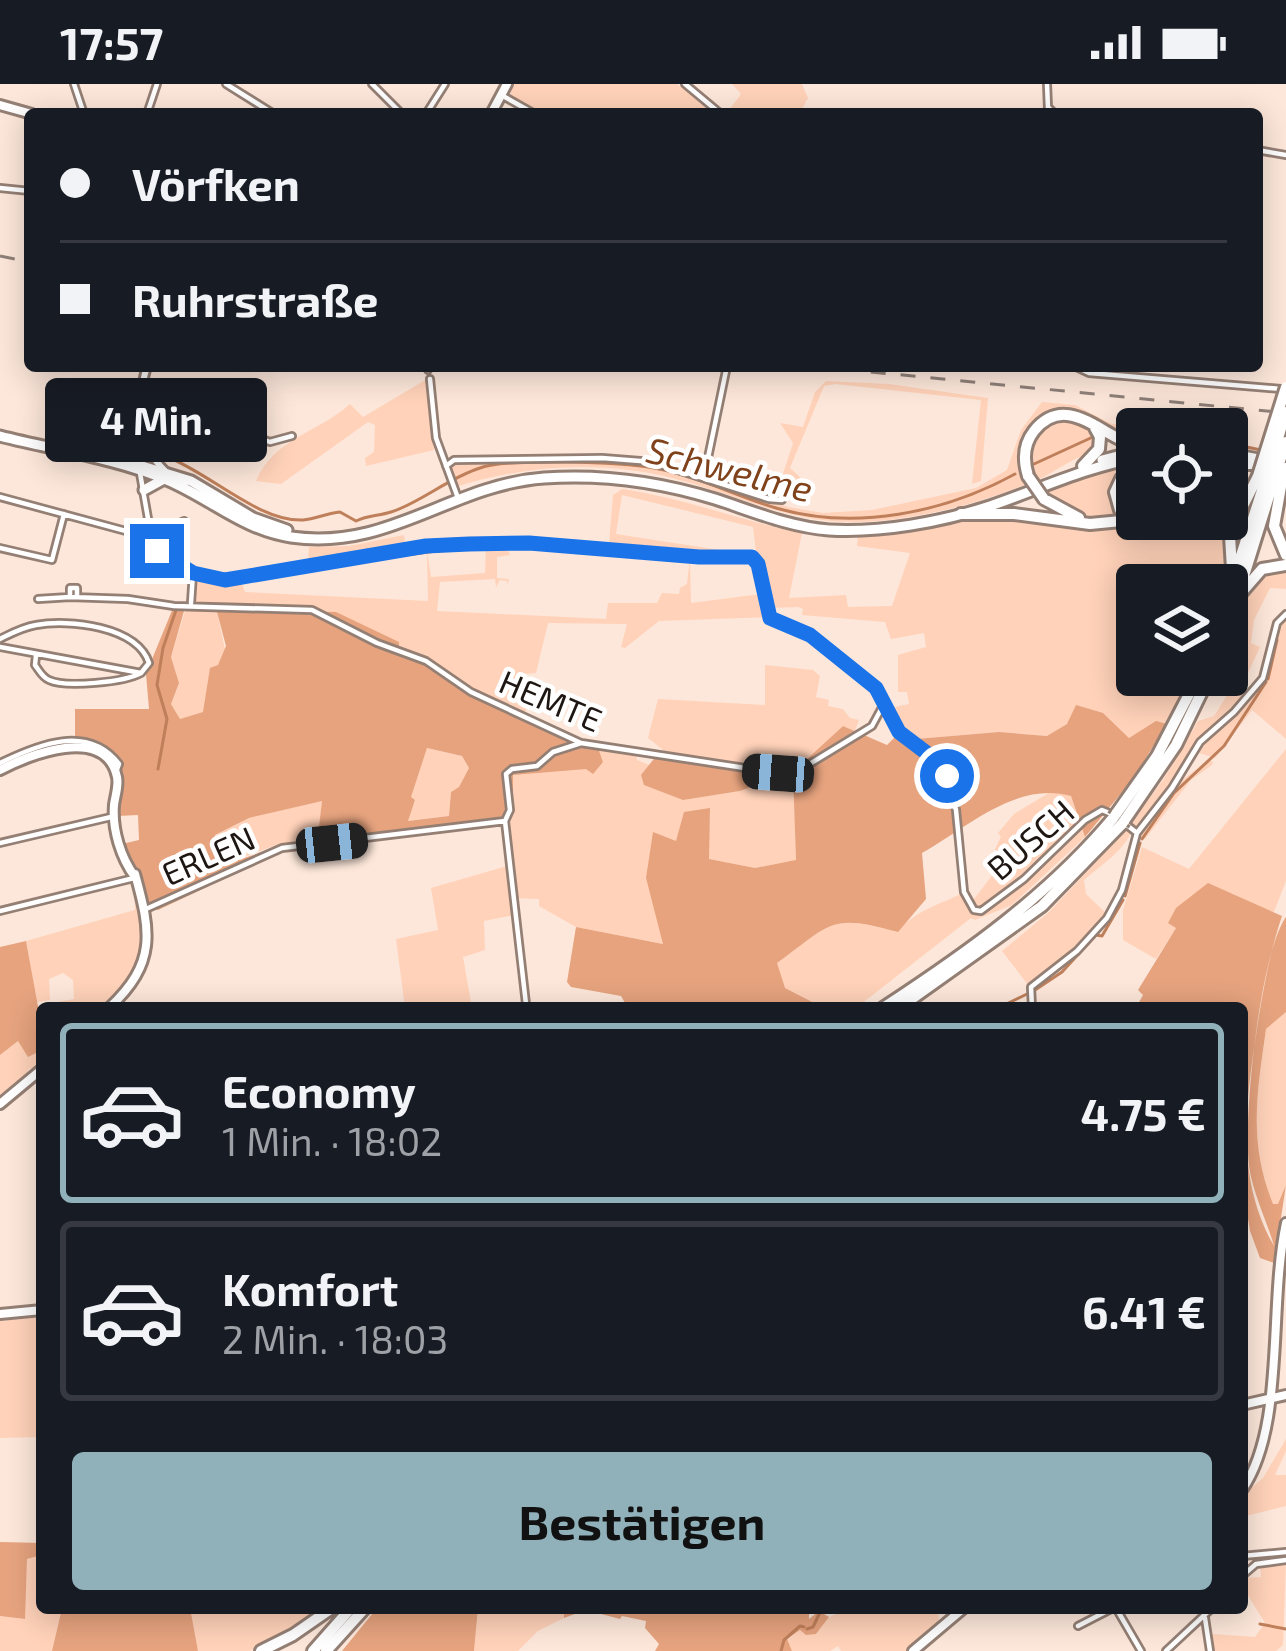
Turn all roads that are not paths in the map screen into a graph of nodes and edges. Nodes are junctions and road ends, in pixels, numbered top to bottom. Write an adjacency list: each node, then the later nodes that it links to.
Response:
1 (226, 84): 6 (street)
2 (372, 84): 7 (street)
3 (507, 84): 5 (main road)
4 (685, 84): 10 (street)
5 (501, 95): 8 (main road); 9 (street)
6 (264, 108)
7 (396, 108)
8 (493, 108)
9 (524, 108)
10 (714, 108)
11 (146, 372): 16 (street)
12 (727, 372): 31 (street)
13 (1087, 372): 15 (street)
14 (430, 379): 26 (street)
15 (1282, 388): 29 (highway, bridge)
16 (142, 395): 20 (street); 23 (street)
17 (1286, 412): 29 (highway, bridge)
18 (1091, 421): 21 (highway); 27 (highway); 42 (highway, bridge)
19 (0, 434): 28 (main road)
20 (292, 436)
21 (1116, 437)
22 (1286, 442): 29 (highway, bridge)
23 (144, 448): 28 (street); 30 (street)
24 (1116, 457): 27 (main road)
25 (1116, 459): 32 (main road)
26 (445, 463): 31 (street); 35 (street)
27 (1083, 466): 32 (main road)
28 (141, 467): 30 (main road); 33 (street)
29 (1274, 473): 37 (highway); 45 (highway); 46 (highway)
30 (165, 475): 33 (main road); 35 (main road)
31 (704, 477): 36 (street)
32 (1058, 479): 39 (main road)
33 (144, 488): 43 (street)
34 (0, 497): 38 (street)
35 (458, 498): 39 (main road)
36 (782, 500)
37 (1248, 500)
38 (64, 514): 43 (street); 44 (street)
39 (962, 514): 42 (highway)
40 (1116, 520): 42 (highway)
41 (184, 521): 43 (street)
42 (1100, 521)
43 (148, 537): 48 (street)
44 (0, 548)
45 (1286, 555)
46 (1242, 564)
47 (1286, 565): 49 (highway)
48 (193, 573): 51 (street); 58 (street)
49 (1248, 581)
50 (38, 599): 51 (street, HEMTE)
51 (190, 606): 59 (street, HEMTE)
52 (1286, 614): 64 (street)
53 (0, 643): 54 (street); 55 (street)
54 (36, 655): 55 (street); 55 (street)
55 (141, 673)
56 (1188, 696): 62 (highway)
57 (1199, 696): 62 (highway)
58 (884, 702): 59 (street, HEMTE); 64 (street, BUSCH)
59 (581, 743): 63 (street)
60 (0, 766): 61 (main road)
61 (114, 817): 65 (street); 66 (main road)
62 (1119, 819): 71 (highway); 72 (highway)
63 (505, 820): 67 (street, ERLEN); 70 (street)
64 (1137, 833): 73 (street)
65 (0, 843)
66 (135, 877): 67 (main road); 68 (street)
67 (146, 909): 69 (main road)
68 (0, 910)
69 (115, 1002)
70 (526, 1002)
71 (892, 1002)
72 (906, 1002)
73 (1032, 1002)
74 (36, 1074): 75 (main road)
75 (0, 1104)
76 (1286, 1223): 79 (main road)
77 (36, 1311): 78 (main road)
78 (0, 1314)
79 (1284, 1382): 80 (main road); 81 (main road)
80 (1283, 1395): 81 (main road); 81 (main road)
81 (1262, 1400): 82 (main road)
82 (1248, 1404)
83 (1274, 1446): 84 (main road)
84 (1248, 1483)
85 (1248, 1556): 86 (street)
86 (1286, 1556): 87 (street)
87 (1248, 1565)
88 (323, 1614): 97 (highway)
89 (346, 1614): 98 (highway)
90 (360, 1614): 99 (highway)
91 (957, 1614): 100 (main road)
92 (1102, 1614): 96 (street)
93 (1118, 1614): 101 (street)
94 (1208, 1614): 95 (street)
95 (1205, 1618): 102 (street); 103 (street)
96 (1078, 1626)
97 (261, 1651)
98 (313, 1651)
99 (326, 1651)
100 (913, 1651)
101 (1141, 1651)
102 (1166, 1651)
103 (1210, 1651)

